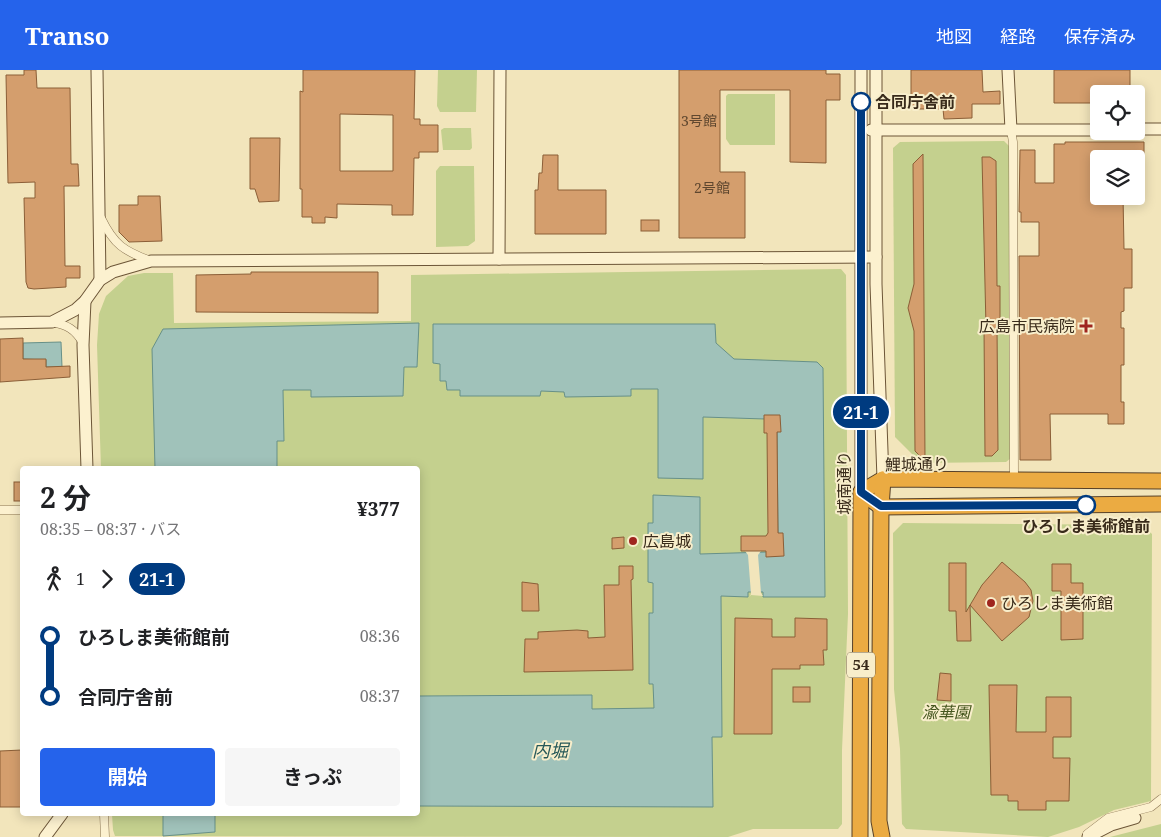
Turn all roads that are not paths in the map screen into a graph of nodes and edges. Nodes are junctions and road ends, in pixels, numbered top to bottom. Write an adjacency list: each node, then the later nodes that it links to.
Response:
1 (97, 70): 12 (street)
2 (500, 70): 15 (street)
3 (861, 70): 6 (street, 城南通り)
4 (876, 70): 7 (street)
5 (1008, 70): 8 (street)
6 (861, 130): 7 (street); 13 (street, 城南通り)
7 (876, 130): 8 (street); 14 (street)
8 (1010, 130): 9 (street); 25 (street)
9 (1090, 130)
10 (1145, 130): 11 (street)
11 (1161, 130)
12 (100, 217): 16 (street); 17 (street)
13 (861, 257): 14 (street); 15 (street); 26 (street, 城南通り)
14 (876, 257): 23 (street)
15 (499, 259): 16 (street)
16 (151, 261): 17 (street)
17 (100, 280): 18 (street)
18 (85, 301): 19 (street); 21 (street)
19 (52, 322): 20 (street); 21 (street)
20 (0, 323)
21 (84, 345): 22 (street)
22 (87, 466)
23 (883, 479): 25 (highway, 鯉城通り); 26 (highway, 鯉城通り); 28 (highway)
24 (1161, 481): 25 (highway, 鯉城通り)
25 (1014, 482)
26 (861, 492): 28 (highway); 37 (highway, 城南通り / 54)
27 (1161, 504): 28 (highway)
28 (881, 506): 38 (highway, 54)
29 (0, 510): 30 (street)
30 (20, 510)
31 (1161, 798): 39 (street)
32 (61, 816): 35 (street)
33 (104, 816): 36 (street)
34 (1135, 818): 40 (street)
35 (45, 837)
36 (105, 837)
37 (860, 837)
38 (882, 837)
39 (1084, 837)
40 (1088, 837)

